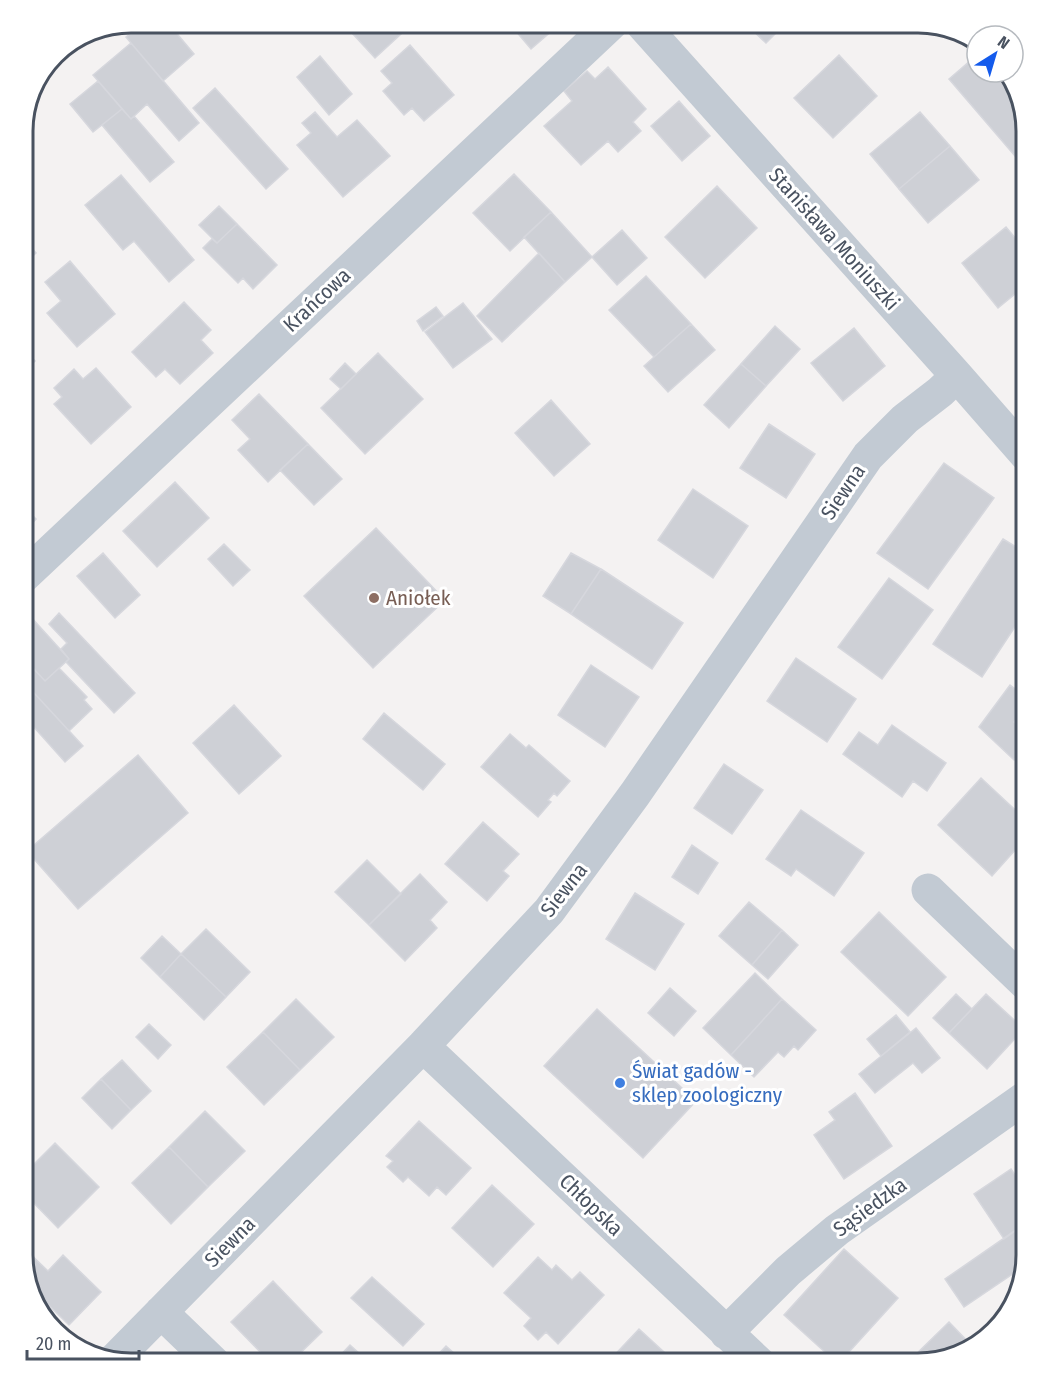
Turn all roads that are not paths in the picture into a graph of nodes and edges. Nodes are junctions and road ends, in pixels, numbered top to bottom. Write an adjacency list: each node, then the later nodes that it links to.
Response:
1 (601, 33): 5 (street, Krańcowa)
2 (650, 33): 3 (street, Stanisława Moniuszki)
3 (957, 376): 4 (street, Stanisława Moniuszki); 8 (street, Siewna)
4 (1016, 444)
5 (33, 568)
6 (928, 890): 7 (street)
7 (1016, 974)
8 (423, 1046): 10 (street, Siewna); 11 (street, Chłopska)
9 (1016, 1104): 11 (street, Sąsiedzka)
10 (161, 1312): 12 (street, Siewna); 13 (street)
11 (726, 1333): 14 (street, Chłopska)
12 (122, 1352)
13 (203, 1353)
14 (747, 1353)

